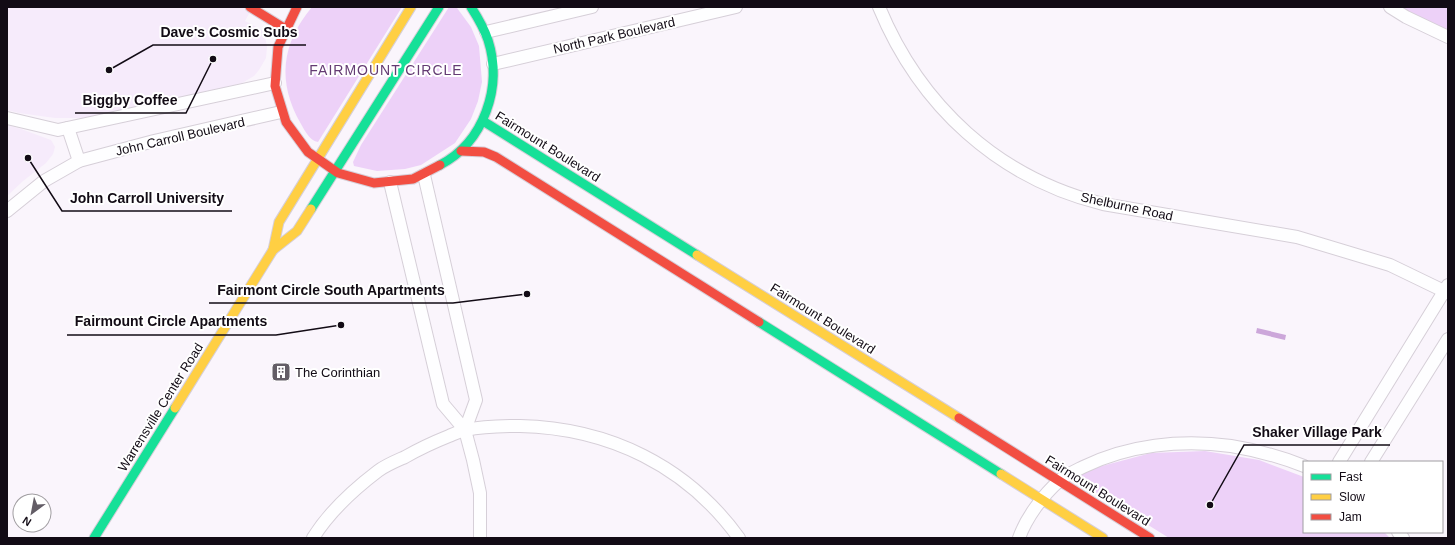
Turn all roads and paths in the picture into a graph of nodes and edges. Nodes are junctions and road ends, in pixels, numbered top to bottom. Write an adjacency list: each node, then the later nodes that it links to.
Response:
1 (250, 7): 10 (main road)
2 (297, 7): 10 (main road)
3 (411, 7): 20 (main road, Warrensville Center Road)
4 (439, 7): 22 (main road, Warrensville Center Road)
5 (471, 7): 11 (main road)
6 (592, 7): 11 (street)
7 (736, 7): 13 (street, North Park Boulevard)
8 (878, 7): 27 (street, Shelburne Road)
9 (1390, 7): 12 (street)
10 (284, 28): 14 (main road)
11 (486, 32): 13 (main road)
12 (1448, 37)
13 (493, 64): 17 (main road)
14 (275, 83): 15 (main road); 18 (street)
15 (281, 112): 20 (main road); 21 (street, John Carroll Boulevard)
16 (7, 118): 18 (street)
17 (482, 121): 19 (main road); 33 (main road, Fairmount Boulevard)
18 (68, 128): 21 (street)
19 (461, 151): 23 (main road); 34 (main road)
20 (318, 160): 22 (main road); 26 (main road, Warrensville Center Road)
21 (79, 161): 25 (street, John Carroll Boulevard)
22 (336, 171): 24 (main road); 26 (main road, Warrensville Center Road)
23 (424, 175): 24 (main road); 29 (street)
24 (390, 182): 29 (street)
25 (7, 211)
26 (273, 250): 35 (main road, Warrensville Center Road)
27 (1447, 289): 30 (street)
28 (1448, 339): 31 (street)
29 (465, 430): 36 (street); 37 (street); 38 (street)
30 (1339, 461)
31 (1372, 461)
32 (1303, 466): 33 (street)
33 (1059, 481): 34 (street); 41 (main road, Fairmount Boulevard)
34 (1042, 500): 39 (street); 40 (main road)
35 (94, 538)
36 (313, 538)
37 (480, 538)
38 (739, 538)
39 (1019, 538)
40 (1103, 538)
41 (1150, 538)

